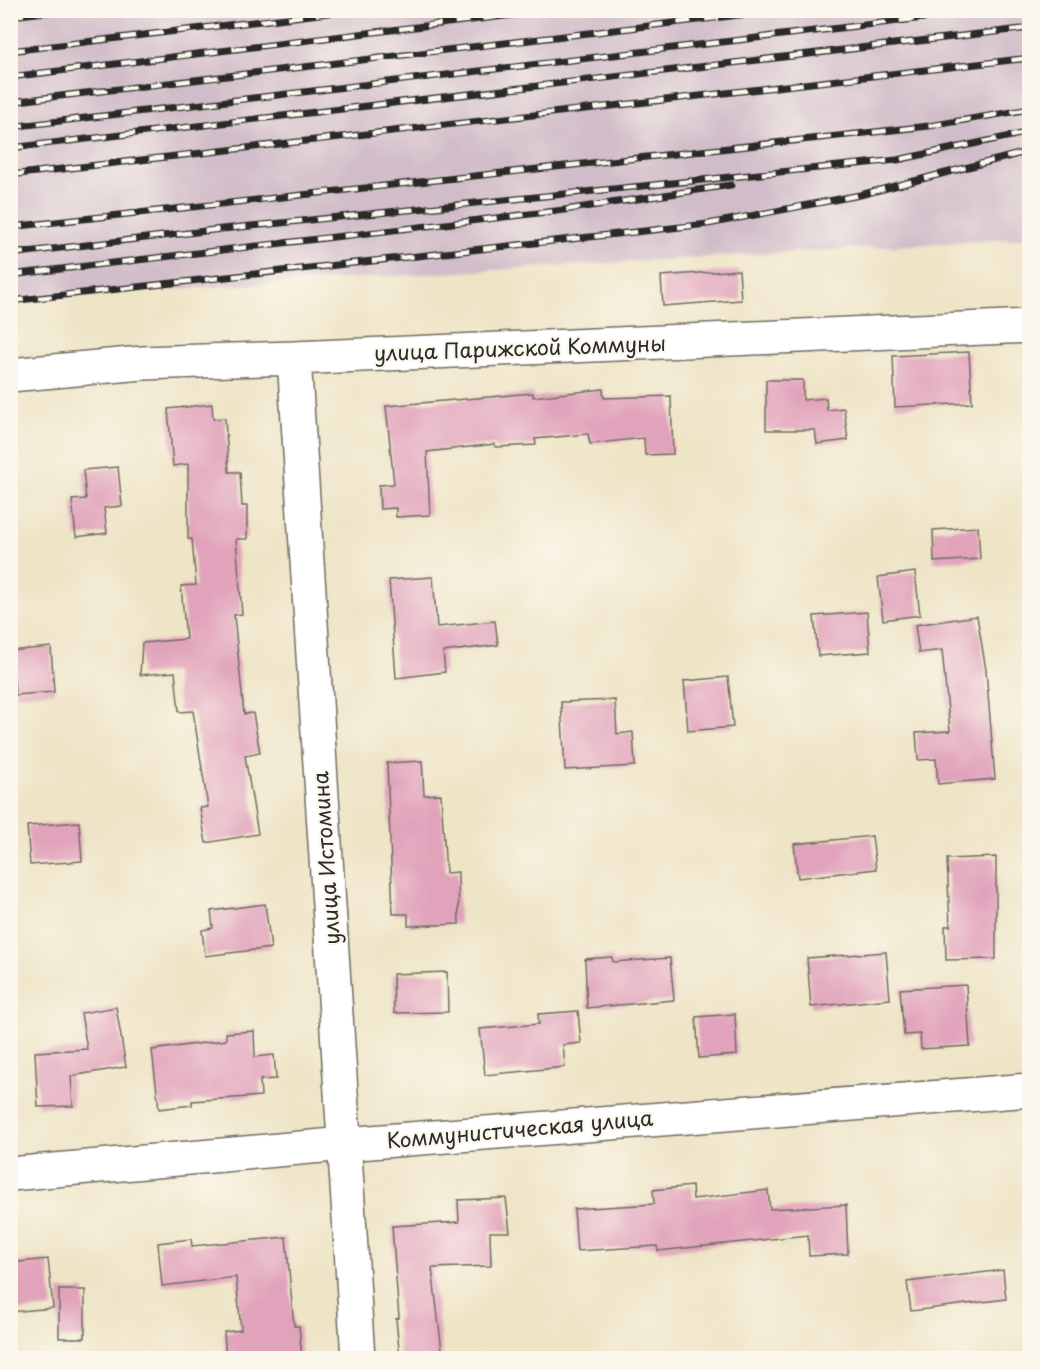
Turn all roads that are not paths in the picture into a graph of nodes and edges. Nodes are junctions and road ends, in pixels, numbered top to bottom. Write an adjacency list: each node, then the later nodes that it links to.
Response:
1 (1029, 331): 2 (street, улица Парижской Коммуны)
2 (294, 358): 3 (street, улица Парижской Коммуны); 5 (street, улица Истомина)
3 (10, 375)
4 (1029, 1090): 5 (street, Коммунистическая улица)
5 (345, 1144): 6 (street, Коммунистическая улица); 7 (street, улица Истомина)
6 (10, 1174)
7 (358, 1359)

